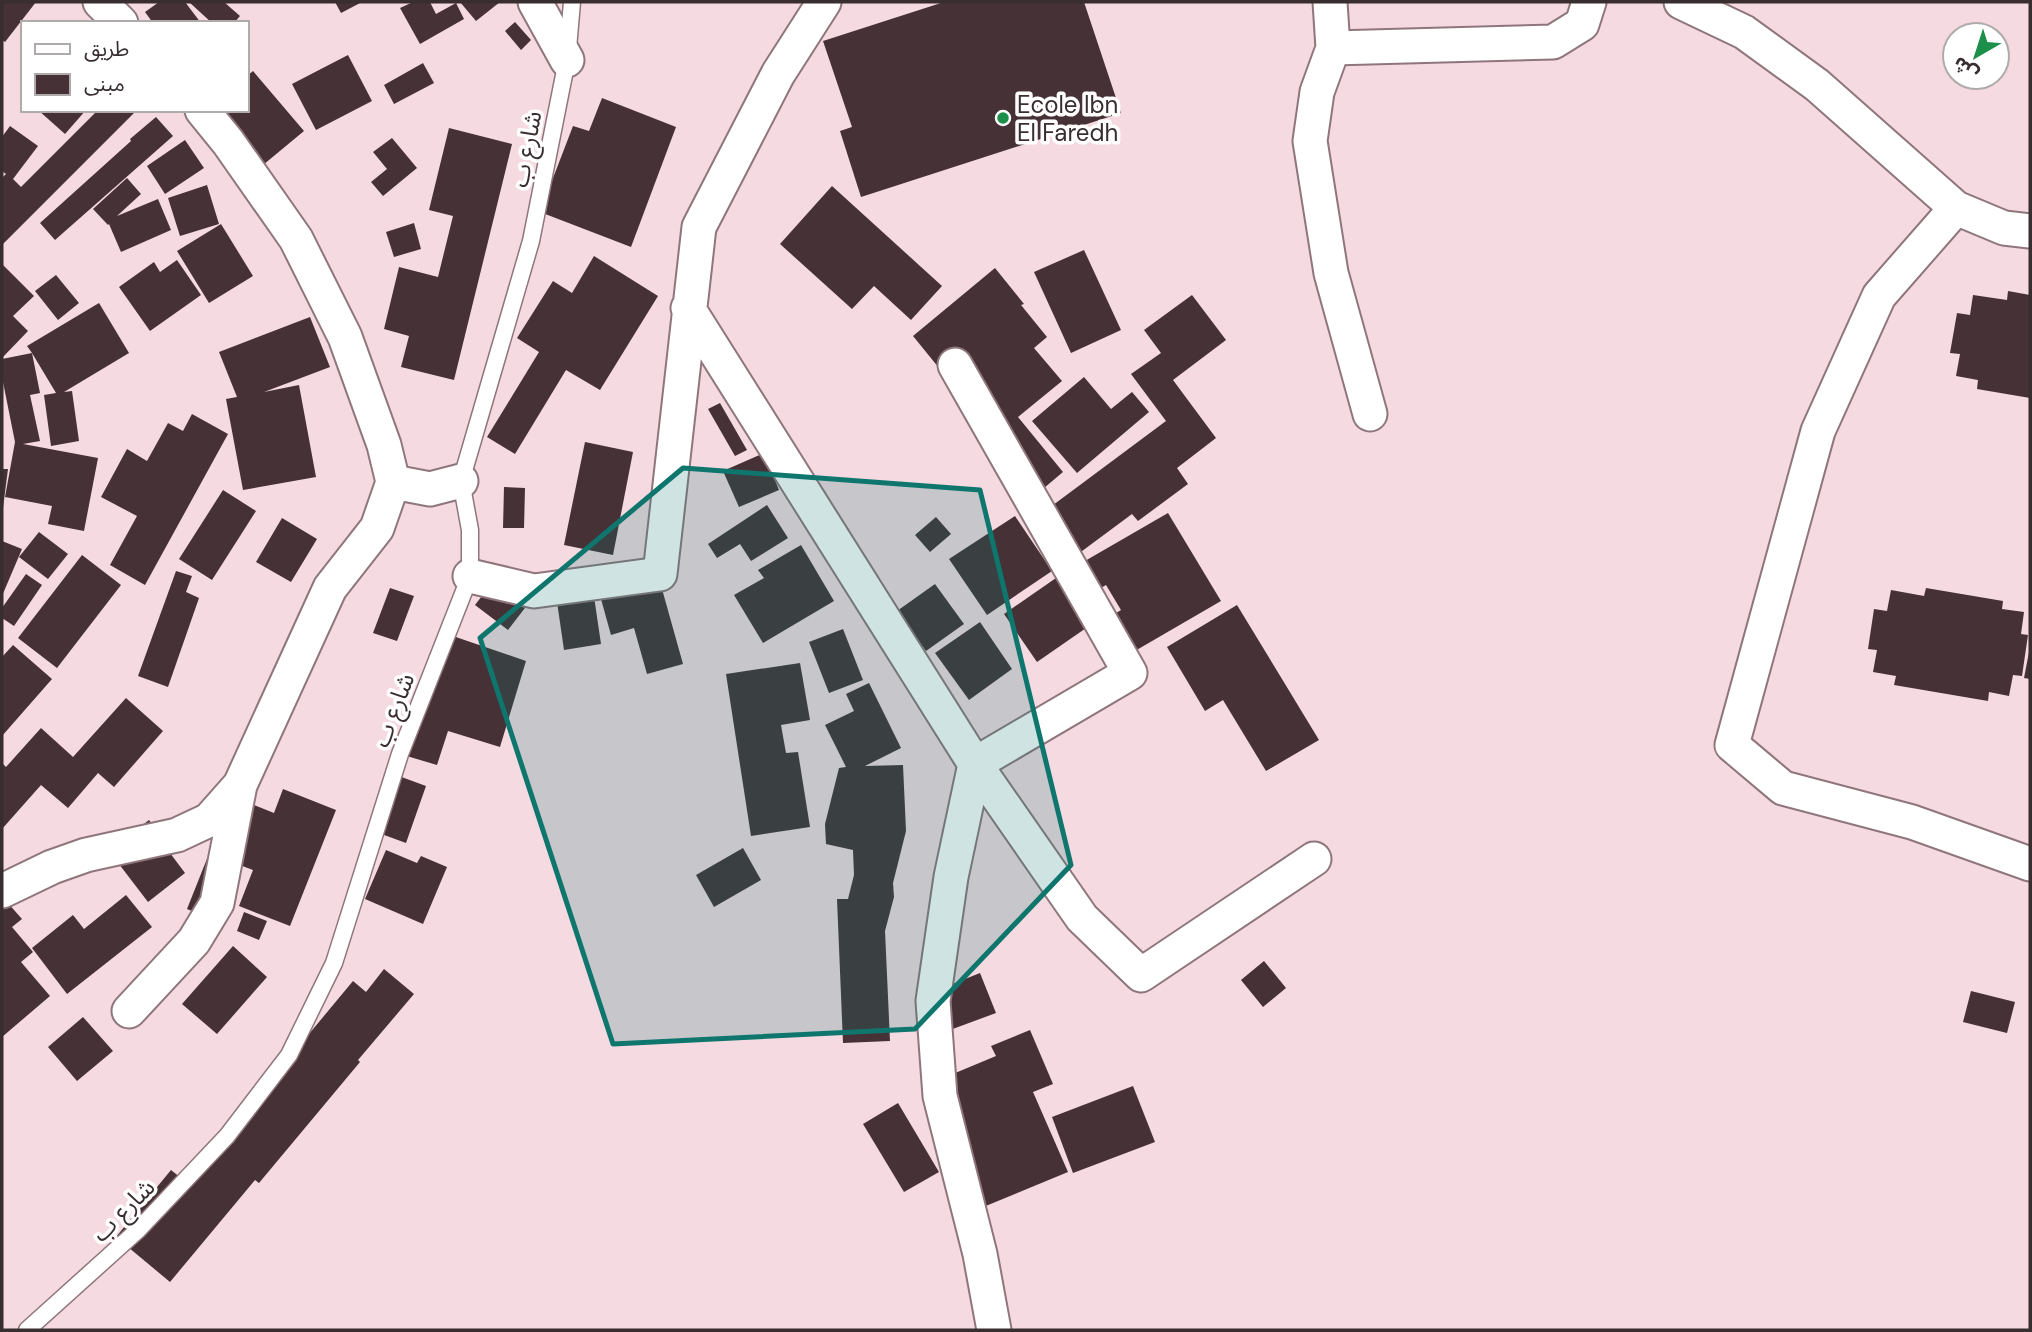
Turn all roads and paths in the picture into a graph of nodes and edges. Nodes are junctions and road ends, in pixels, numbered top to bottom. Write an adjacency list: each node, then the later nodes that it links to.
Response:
1 (100, 2): 8 (street)
2 (535, 2): 10 (street)
3 (572, 2): 10 (lane, شارع ب)
4 (824, 2): 14 (street)
5 (1331, 2): 9 (street)
6 (1589, 2): 9 (street)
7 (1681, 2): 12 (street)
8 (119, 21)
9 (1333, 48): 16 (street)
10 (567, 60): 17 (lane, شارع ب)
11 (204, 112): 18 (street)
12 (1956, 208): 13 (street); 23 (street)
13 (2030, 231)
14 (688, 308): 19 (street); 20 (street)
15 (955, 365): 20 (street)
16 (1370, 414)
17 (461, 481): 18 (street); 19 (lane, شارع ب)
18 (393, 482): 21 (street)
19 (470, 576): 27 (lane, شارع ب)
20 (975, 764): 22 (street); 26 (street)
21 (240, 785): 24 (street); 25 (street)
22 (1314, 859)
23 (2030, 864)
24 (2, 891)
25 (129, 1011)
26 (995, 1329)
27 (27, 1330)

